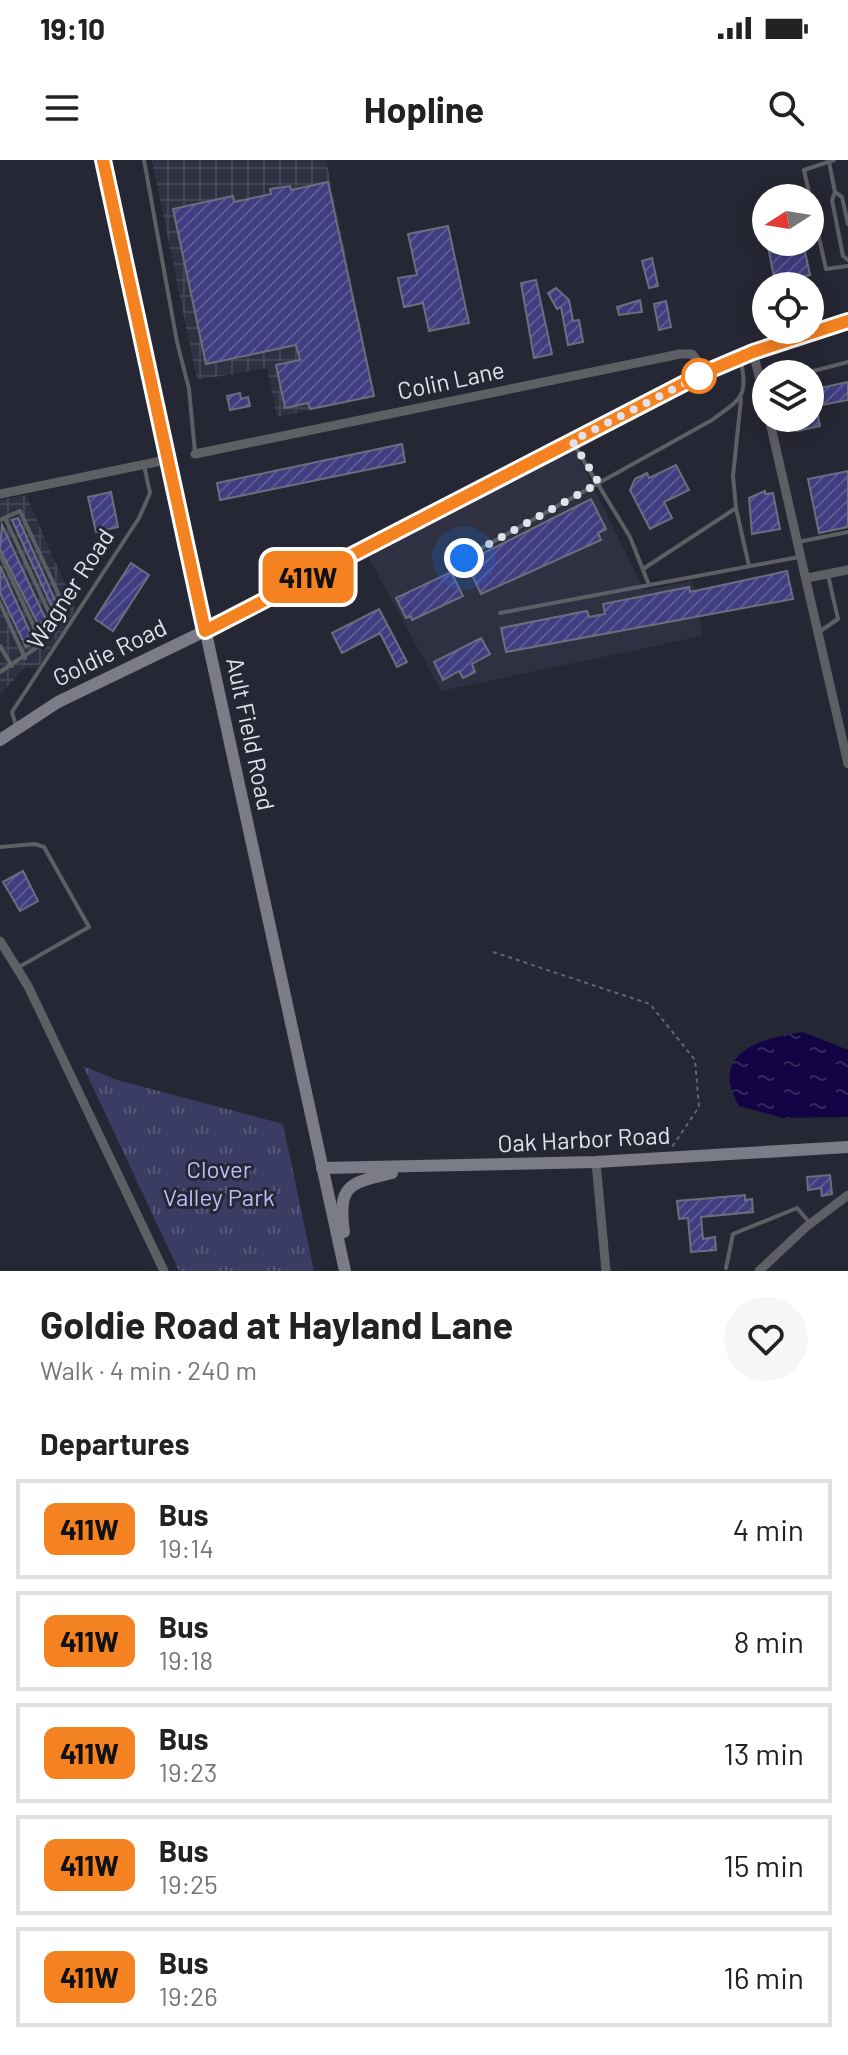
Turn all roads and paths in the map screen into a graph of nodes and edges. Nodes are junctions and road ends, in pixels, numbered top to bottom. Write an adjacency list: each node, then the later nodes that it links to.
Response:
1 (103, 160): 19 (street, Ault Field Road)
2 (144, 160): 18 (lane)
3 (831, 161): 4 (lane); 7 (lane)
4 (835, 192): 5 (lane); 6 (lane)
5 (848, 224): 6 (lane)
6 (837, 226): 7 (lane)
7 (848, 263)
8 (848, 321): 9 (street, Goldie Road)
9 (753, 352): 10 (street, Goldie Road); 11 (street)
10 (740, 358): 14 (street, Goldie Road); 15 (lane)
11 (756, 360)
12 (848, 362): 13 (lane)
13 (824, 368)
14 (706, 372): 17 (street, Goldie Road); 18 (street, Colin Lane)
15 (741, 398): 21 (lane); 23 (lane)
16 (772, 432): 26 (street)
17 (572, 441): 21 (lane); 39 (street, Goldie Road)
18 (195, 454)
19 (166, 460): 20 (street); 39 (street, Ault Field Road)
20 (144, 465): 22 (street); 46 (lane, Wagner Road)
21 (599, 483): 29 (lane); 31 (lane)
22 (0, 494)
23 (736, 508): 30 (lane); 31 (lane)
24 (3, 519): 38 (lane); 38 (lane)
25 (848, 532): 26 (lane)
26 (798, 542): 28 (street)
27 (0, 554): 41 (lane)
28 (802, 557): 30 (lane); 34 (street)
29 (464, 558)
30 (749, 566): 35 (lane)
31 (643, 569): 35 (lane)
32 (848, 570): 33 (street)
33 (828, 575): 34 (street); 40 (lane)
34 (807, 578): 40 (street)
35 (649, 585): 37 (lane)
36 (0, 603): 43 (lane)
37 (500, 613)
38 (53, 621): 41 (lane)
39 (205, 631): 46 (street, Goldie Road); 56 (street, Ault Field Road)
40 (819, 632): 48 (street)
41 (42, 644): 43 (lane)
42 (0, 646): 44 (lane)
43 (25, 658): 44 (lane)
44 (12, 666): 45 (lane)
45 (0, 672)
46 (16, 728): 47 (street, Goldie Road)
47 (0, 740)
48 (848, 764)
49 (0, 847): 52 (lane)
50 (0, 941): 52 (street)
51 (493, 952): 54 (path)
52 (17, 968): 61 (street)
53 (848, 1147): 54 (street, Oak Harbor Road)
54 (665, 1158): 55 (street, Oak Harbor Road)
55 (596, 1162): 57 (street, Oak Harbor Road); 63 (street)
56 (322, 1168): 57 (street, Oak Harbor Road); 62 (street, Ault Field Road)
57 (414, 1168): 62 (street)
58 (848, 1195): 59 (street)
59 (810, 1224): 60 (lane); 64 (street)
60 (726, 1268)
61 (164, 1271)
62 (347, 1271)
63 (606, 1271)
64 (759, 1271)

